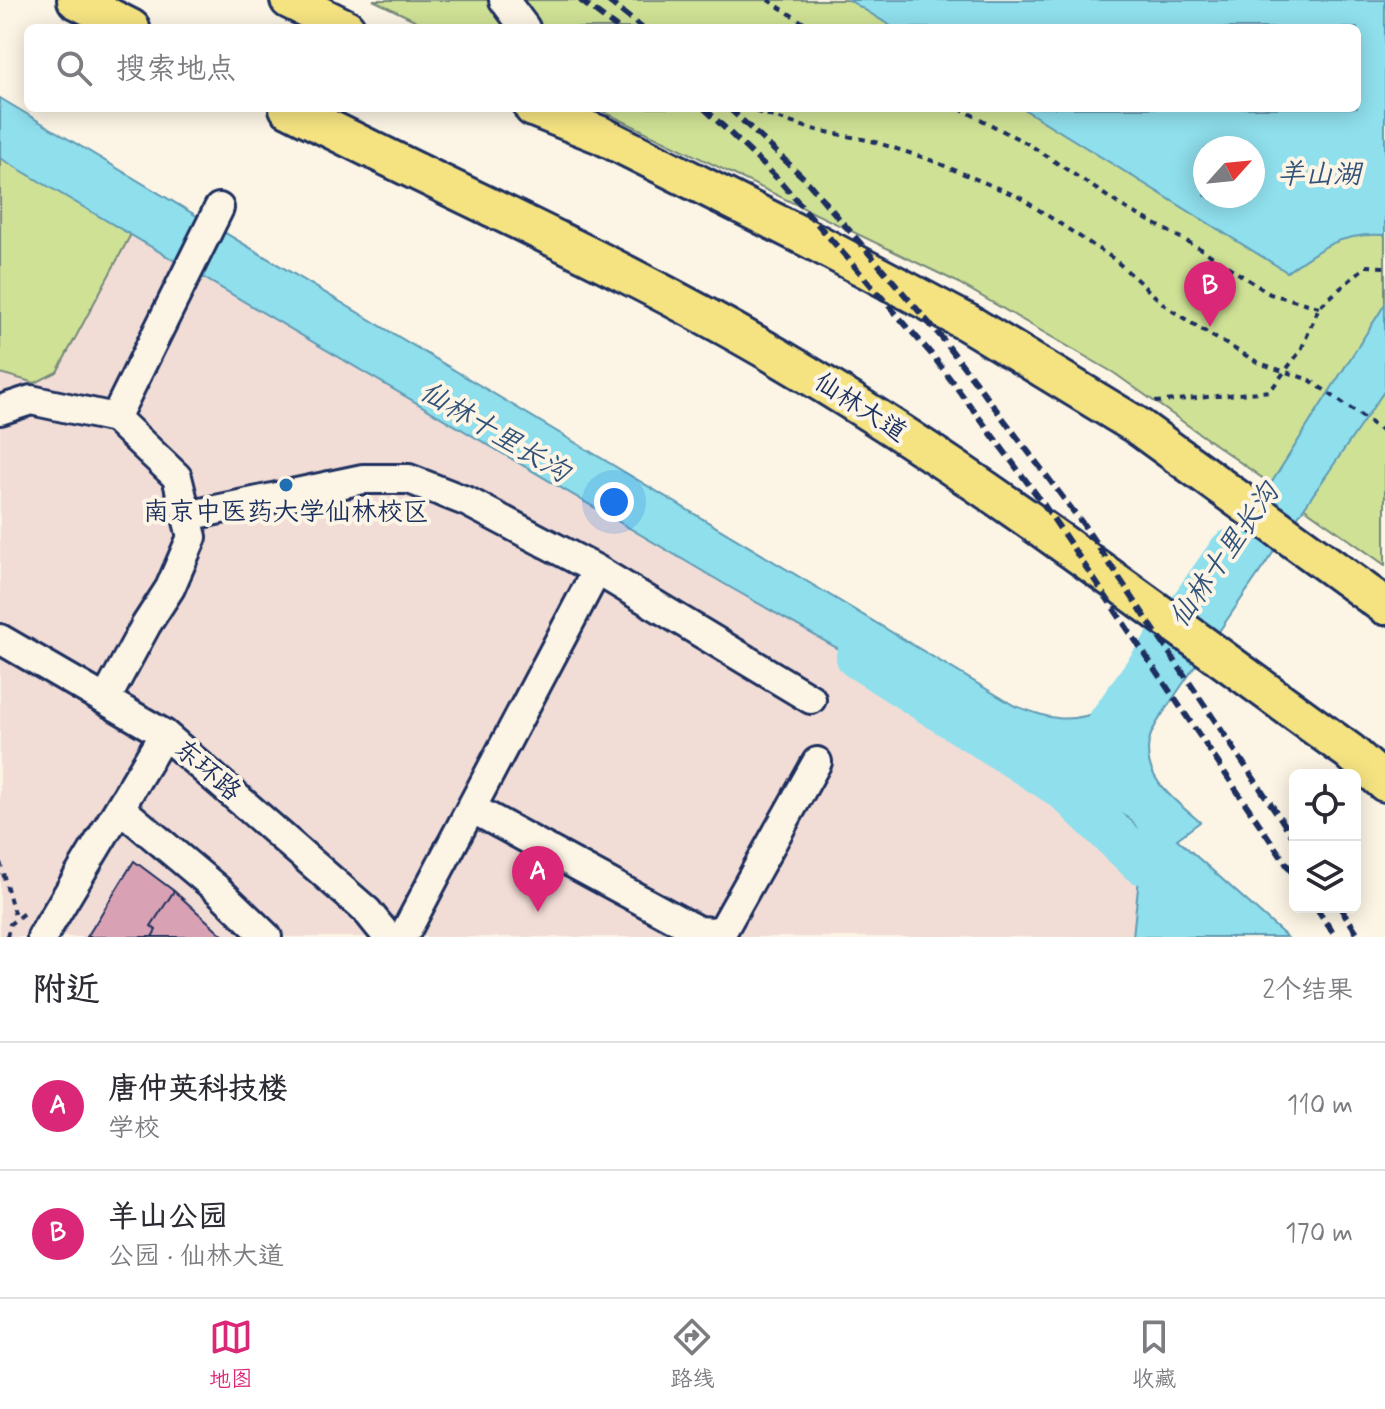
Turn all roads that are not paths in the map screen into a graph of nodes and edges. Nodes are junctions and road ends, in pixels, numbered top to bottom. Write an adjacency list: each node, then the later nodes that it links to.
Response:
1 (76, 0): 4 (main road)
2 (289, 0): 5 (main road)
3 (504, 0): 6 (lane)
4 (123, 24)
5 (338, 24)
6 (522, 24)
7 (296, 112): 21 (main road, 仙林大道)
8 (550, 112): 9 (main road)
9 (591, 122): 15 (main road)
10 (219, 208): 12 (lane)
11 (0, 410): 12 (lane)
12 (115, 418): 13 (lane)
13 (187, 516): 14 (lane); 17 (lane)
14 (597, 570): 18 (lane); 23 (lane)
15 (1385, 606)
16 (0, 639): 17 (lane, 东环路)
17 (106, 699): 19 (lane, 东环路)
18 (811, 699)
19 (164, 734): 22 (lane); 26 (lane, 东环路)
20 (817, 762): 23 (lane)
21 (1385, 783)
22 (120, 808): 24 (lane); 25 (lane)
23 (473, 809): 27 (lane)
24 (42, 937)
25 (267, 937)
26 (388, 937)
27 (403, 937)

